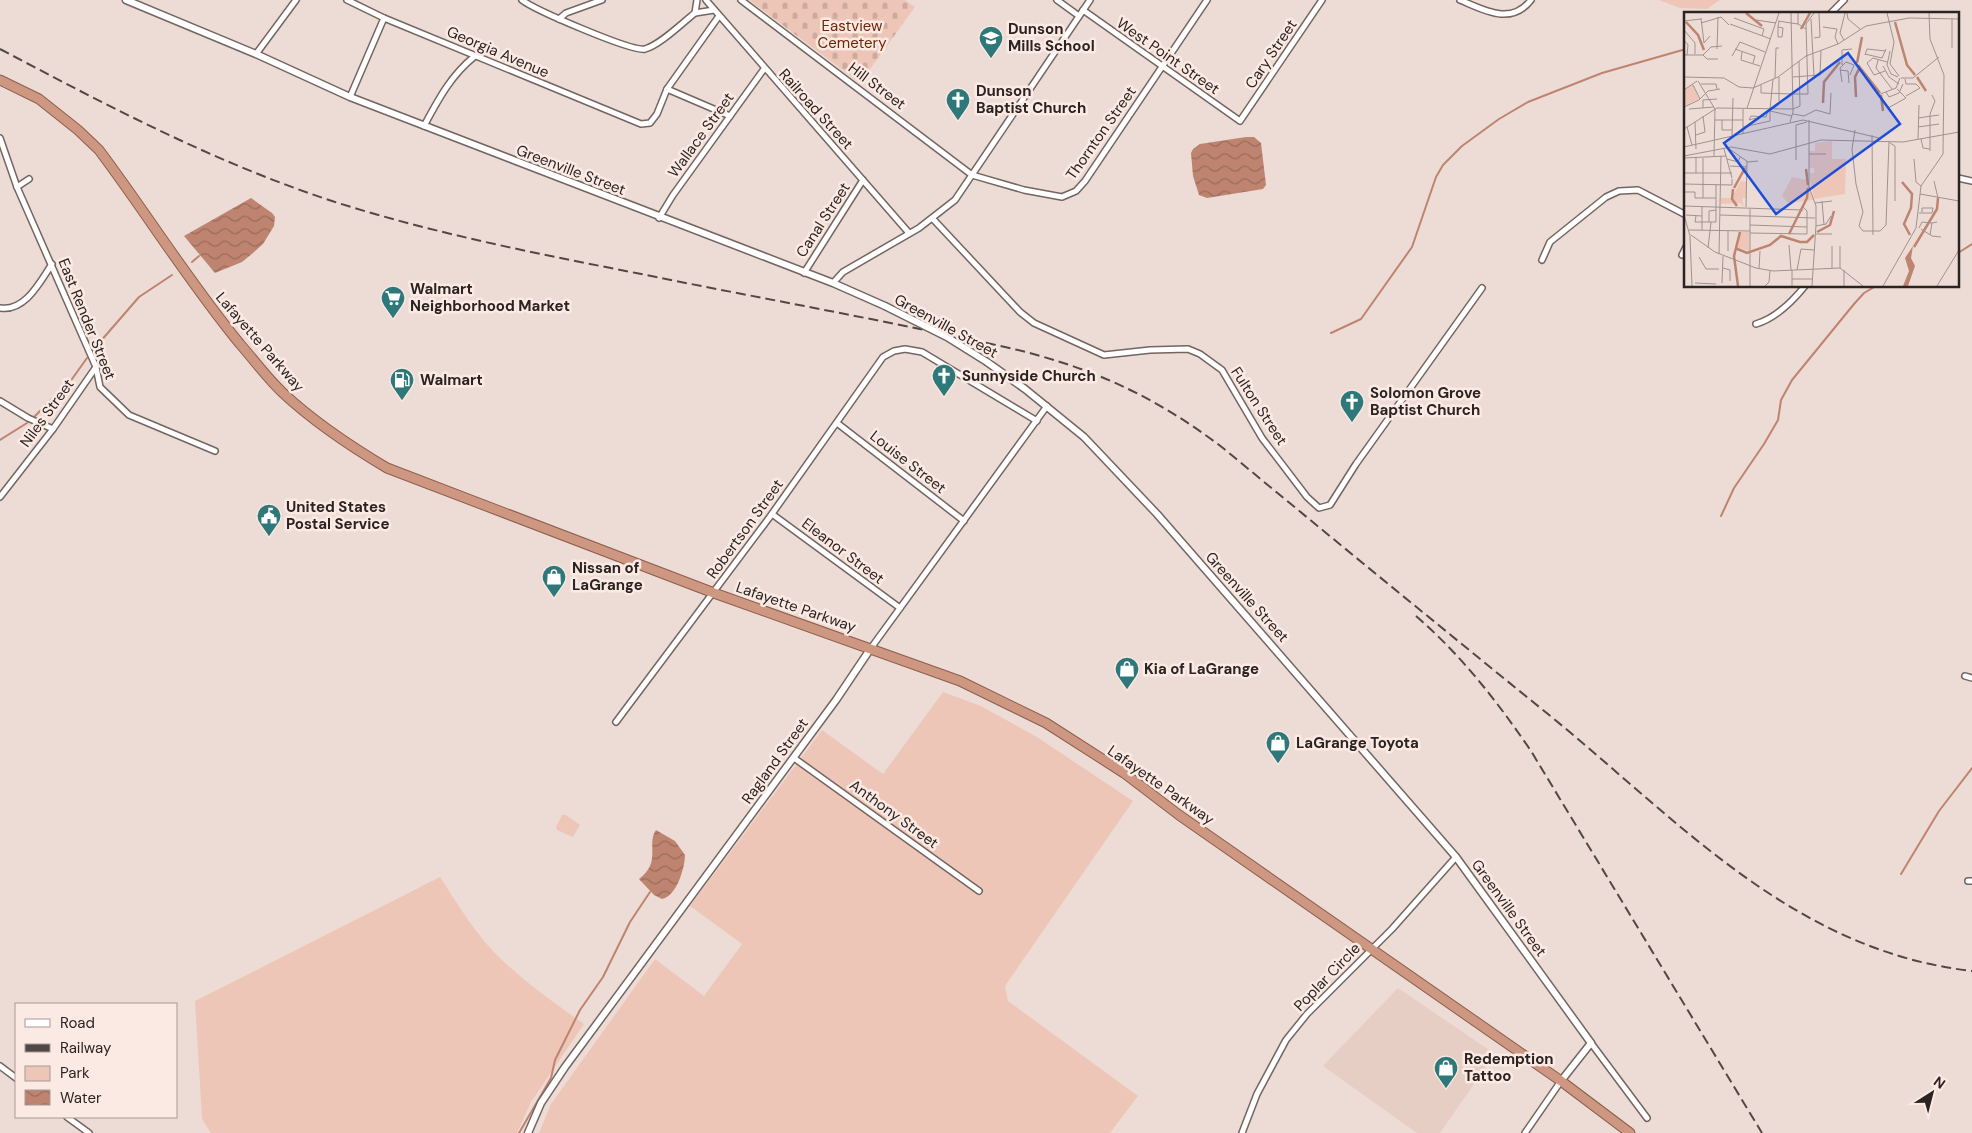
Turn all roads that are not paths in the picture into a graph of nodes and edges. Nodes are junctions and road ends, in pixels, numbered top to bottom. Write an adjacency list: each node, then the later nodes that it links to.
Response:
1 (126, 0): 24 (street, Greenville Street)
2 (296, 0): 24 (street)
3 (347, 0): 22 (street, Georgia Avenue)
4 (522, 0): 23 (street)
5 (602, 0): 23 (street)
6 (697, 0): 19 (street)
7 (706, 0): 16 (street, Railroad Street)
8 (742, 0): 35 (street, Hill Street)
9 (1056, 0): 21 (street)
10 (1090, 0): 17 (street)
11 (1207, 0): 26 (street, Thornton Street)
12 (1322, 0): 32 (street, Cary Street)
13 (1460, 0): 14 (street)
14 (1531, 0)
15 (1844, 0): 18 (street)
16 (714, 10): 19 (street); 20 (street, Railroad Street)
17 (1083, 10): 21 (street); 26 (street, West Point Street)
18 (1832, 12)
19 (695, 13): 23 (street)
20 (719, 16): 27 (street, Railroad Street); 29 (street)
21 (1079, 16): 35 (street)
22 (384, 18): 25 (street, Georgia Avenue); 30 (street)
23 (559, 19)
24 (256, 54): 30 (street, Greenville Street)
25 (474, 56): 29 (street, Georgia Avenue); 33 (street)
26 (1161, 67): 32 (street, West Point Street); 35 (street, Thornton Street)
27 (764, 69): 31 (street, Wallace Street); 37 (street, Railroad Street)
28 (0, 82): 63 (highway, Lafayette Parkway)
29 (667, 89): 31 (street)
30 (350, 97): 33 (street, Greenville Street)
31 (730, 116): 40 (street, Wallace Street)
32 (1240, 121)
33 (424, 126): 40 (street, Greenville Street)
34 (0, 138): 38 (street, East Render Street)
35 (972, 175): 41 (street)
36 (28, 179): 38 (street)
37 (863, 180): 42 (street, Railroad Street); 47 (street, Canal Street)
38 (17, 187): 46 (street, East Render Street)
39 (1684, 214): 45 (street)
40 (659, 218): 47 (street, Greenville Street)
41 (933, 219): 42 (street); 49 (street, Fulton Street)
42 (909, 232): 48 (street)
43 (1684, 251): 44 (street)
44 (1682, 255)
45 (1542, 260)
46 (52, 264): 51 (street); 53 (street, East Render Street)
47 (804, 273): 48 (street, Greenville Street)
48 (833, 283): 55 (street, Greenville Street, bridge)
49 (1482, 288)
50 (1803, 288): 52 (street)
51 (0, 308)
52 (1756, 324)
53 (96, 367): 58 (street, Niles Street); 59 (street, East Render Street)
54 (0, 400): 58 (street)
55 (1047, 406): 56 (street, Ragland Street); 70 (street, Greenville Street)
56 (1036, 421): 57 (street, Robertson Street); 62 (street, Ragland Street)
57 (837, 424): 61 (street, Robertson Street); 62 (street, Louise Street)
58 (53, 429): 60 (street, Niles Street)
59 (215, 451)
60 (0, 498)
61 (772, 514): 63 (street, Robertson Street); 64 (street, Eleanor Street)
62 (964, 521): 64 (street, Ragland Street)
63 (714, 593): 65 (highway, Lafayette Parkway); 68 (street, Robertson Street)
64 (900, 608): 65 (street, Ragland Street)
65 (871, 648): 69 (street, Ragland Street); 72 (highway, Lafayette Parkway)
66 (1965, 676): 67 (street)
67 (1972, 678)
68 (616, 722)
69 (794, 758): 71 (street, Anthony Street); 80 (street, Ragland Street)
70 (1456, 857): 72 (street, Poplar Circle); 73 (street, Greenville Street)
71 (979, 891)
72 (1371, 949): 76 (highway, Lafayette Parkway); 81 (street, Poplar Circle)
73 (1591, 1043): 76 (street); 78 (street, Greenville Street)
74 (0, 1066): 75 (street)
75 (15, 1077)
76 (1561, 1081): 82 (street); 83 (highway, Lafayette Parkway)
77 (68, 1118): 79 (street)
78 (1647, 1118)
79 (89, 1133)
80 (528, 1133)
81 (1242, 1133)
82 (1525, 1133)
83 (1630, 1133)

